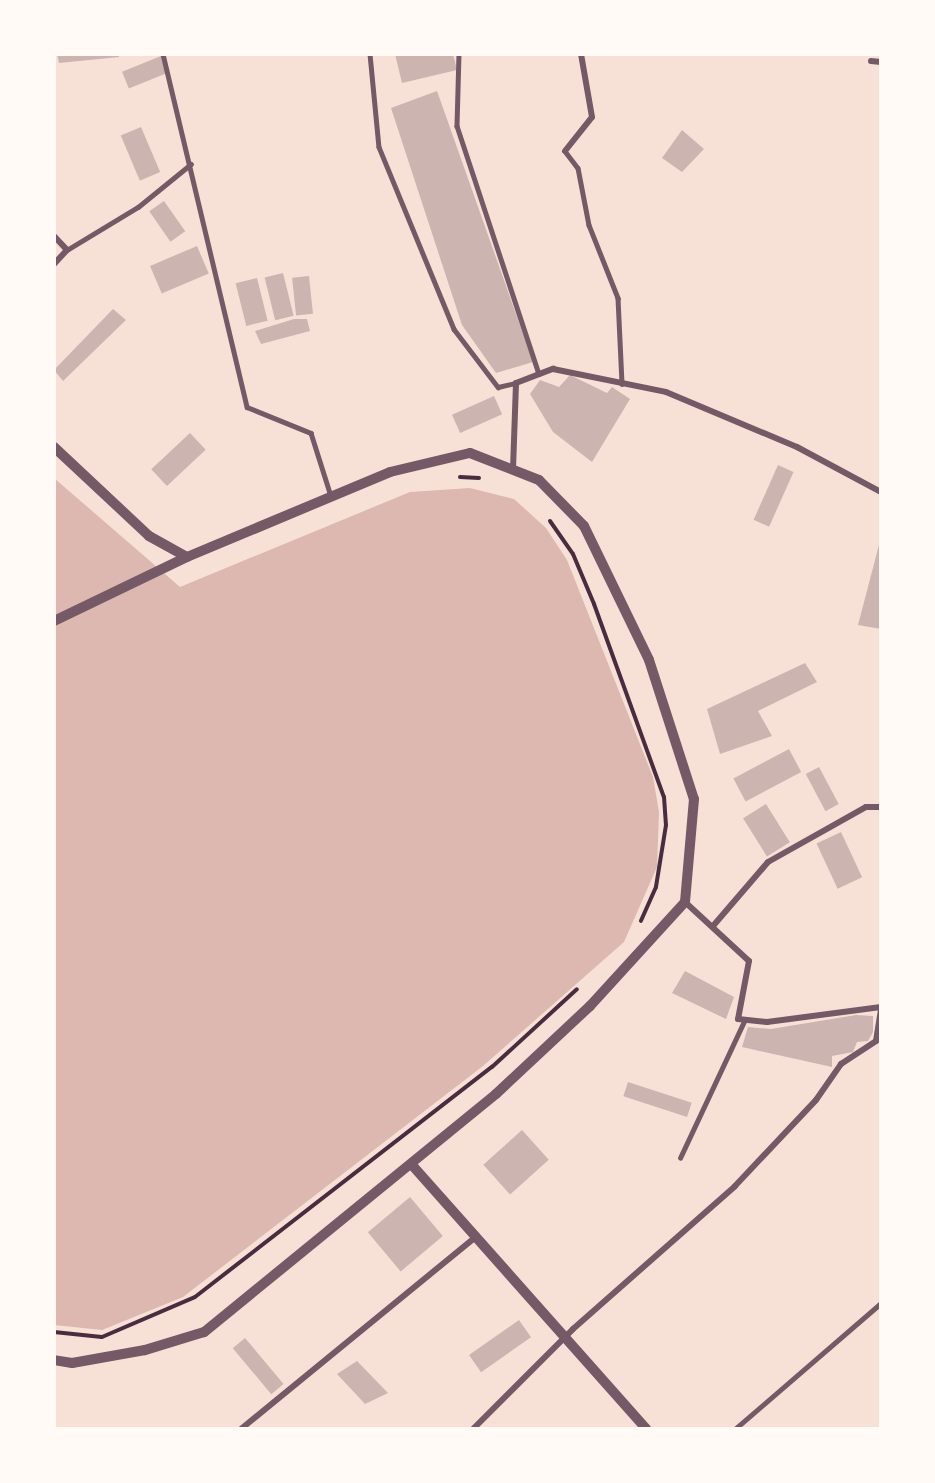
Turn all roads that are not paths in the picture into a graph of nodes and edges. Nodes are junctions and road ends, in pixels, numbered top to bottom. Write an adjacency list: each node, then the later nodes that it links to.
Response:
1 (163, 54): 8 (lane)
2 (370, 54): 13 (lane)
3 (459, 54): 12 (lane)
4 (581, 54): 7 (street)
5 (871, 61): 6 (street)
6 (881, 62)
7 (565, 151): 14 (lane)
8 (191, 164): 10 (lane); 18 (lane)
9 (54, 236): 10 (street)
10 (67, 250): 11 (street)
11 (54, 264)
12 (539, 374): 13 (street); 14 (street)
13 (516, 383): 16 (street)
14 (622, 384): 17 (street)
15 (54, 447): 19 (street)
16 (513, 469): 18 (street); 22 (street)
17 (881, 492)
18 (331, 496): 19 (street)
19 (187, 557): 20 (street)
20 (54, 621)
21 (881, 807): 23 (street)
22 (685, 902): 23 (street); 27 (street)
23 (713, 926): 25 (street)
24 (881, 1008): 25 (street); 30 (street)
25 (745, 1019): 26 (lane)
26 (680, 1158)
27 (412, 1165): 28 (street); 31 (street)
28 (477, 1236): 30 (street); 32 (street)
29 (881, 1303): 35 (lane)
30 (562, 1340): 33 (street); 34 (street)
31 (54, 1359)
32 (241, 1429)
33 (473, 1429)
34 (646, 1429)
35 (735, 1429)

